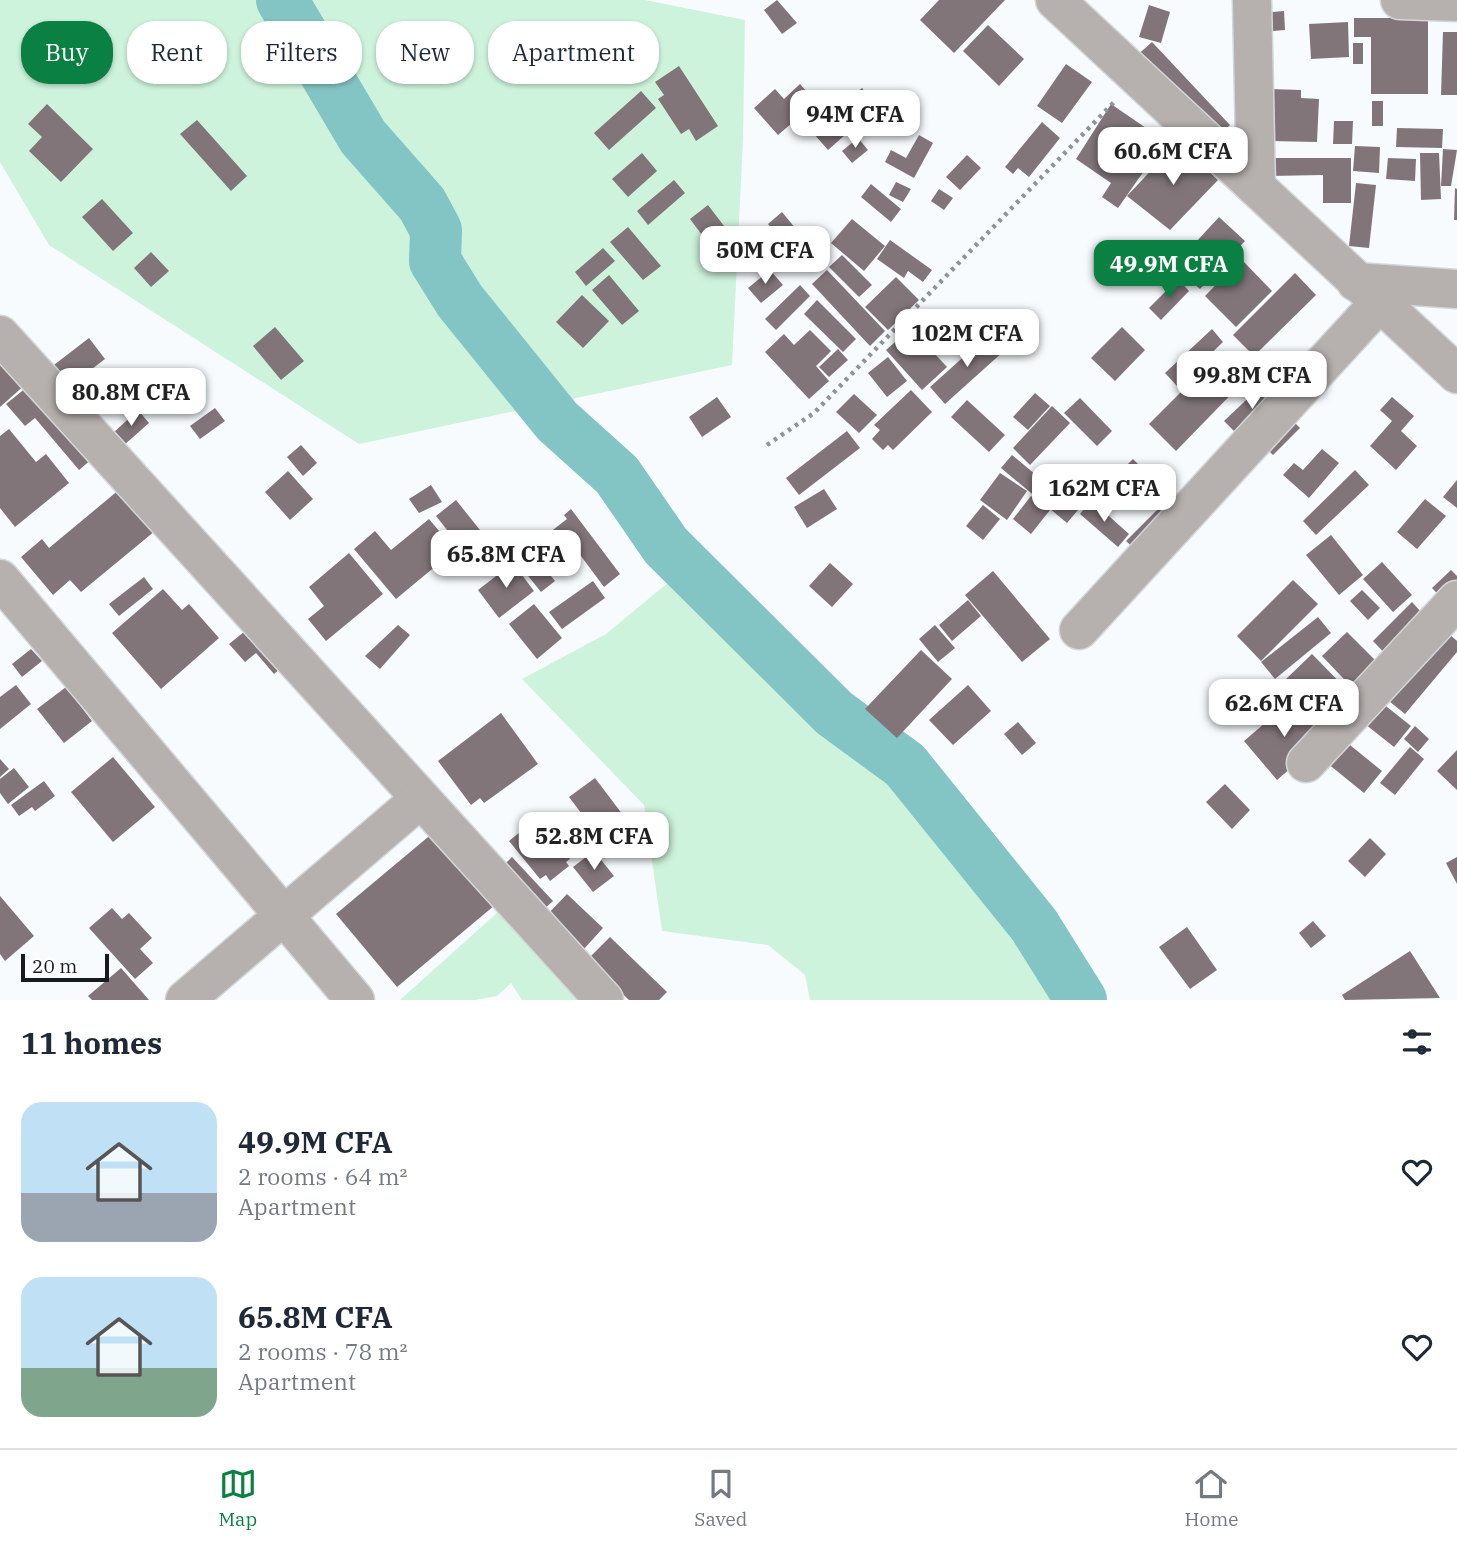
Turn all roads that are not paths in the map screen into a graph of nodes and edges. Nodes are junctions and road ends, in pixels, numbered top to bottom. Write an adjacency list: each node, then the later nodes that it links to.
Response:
1 (1055, 0): 5 (street)
2 (1252, 0): 5 (street)
3 (1400, 0): 4 (street)
4 (1457, 2)
5 (1256, 187): 7 (street)
6 (1457, 289): 7 (street)
7 (1368, 293): 9 (street); 12 (street)
8 (0, 335): 14 (street)
9 (1457, 374)
10 (0, 579): 15 (street)
11 (1457, 600): 13 (street)
12 (1079, 629)
13 (1306, 763)
14 (419, 800): 15 (street); 18 (street)
15 (283, 913): 16 (street); 17 (street)
16 (185, 1000)
17 (355, 1000)
18 (604, 1000)

